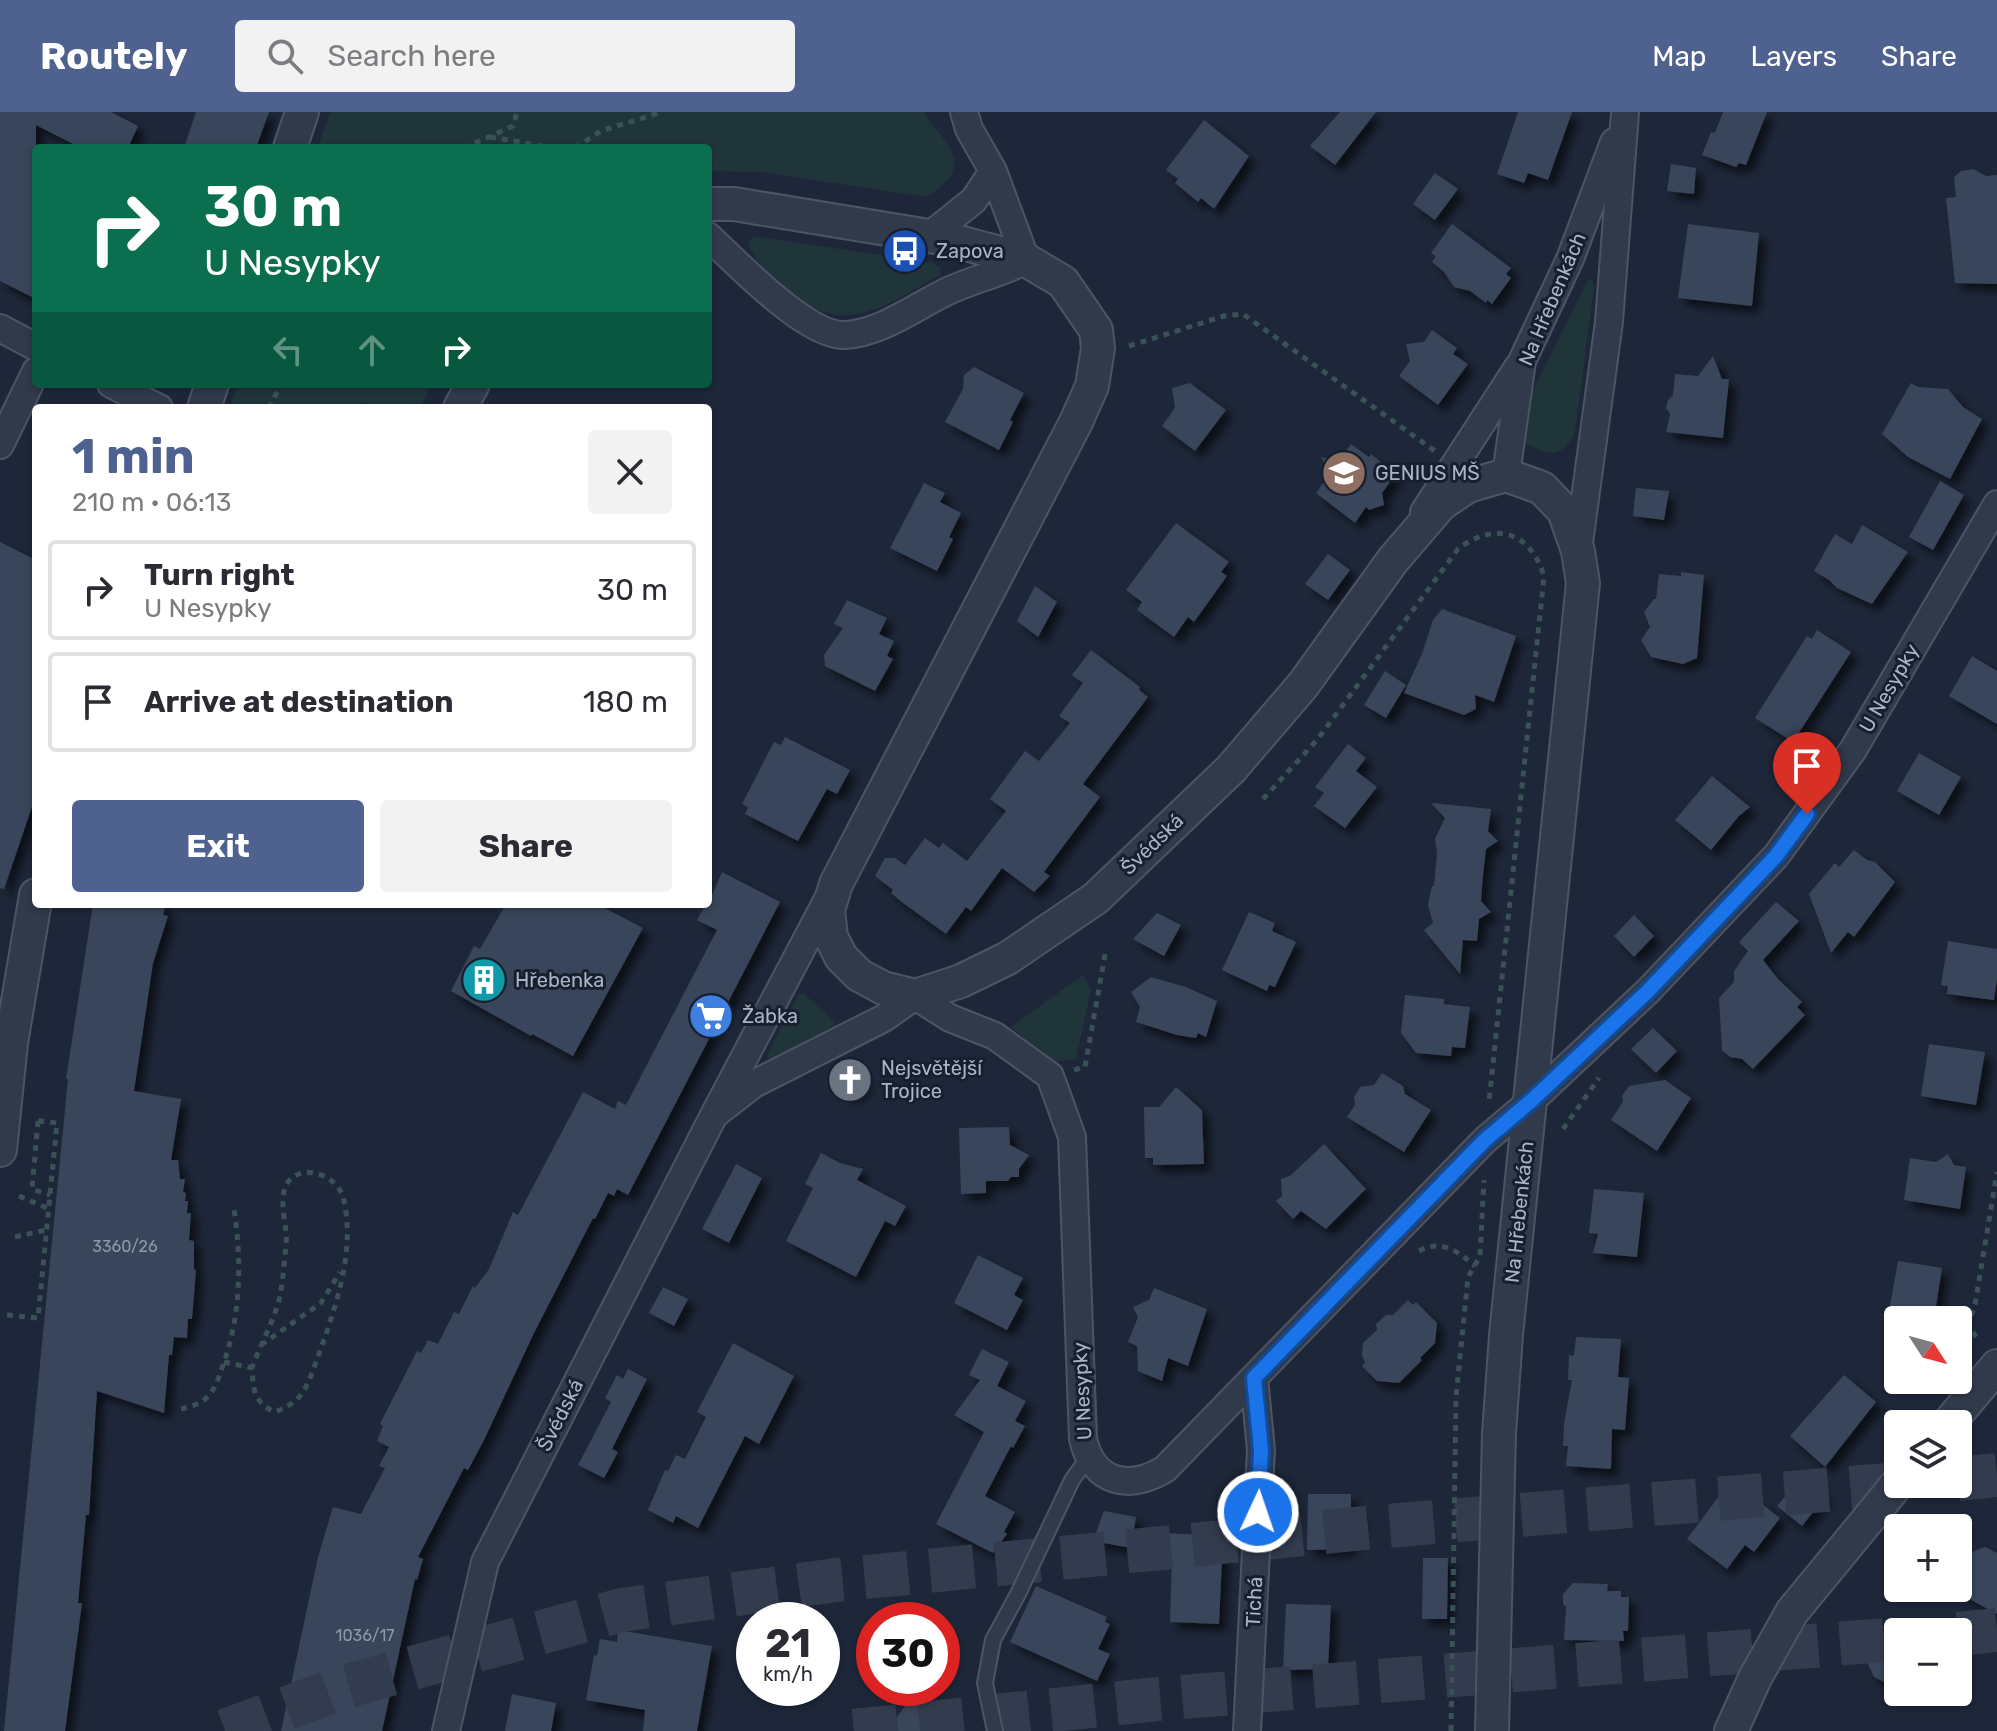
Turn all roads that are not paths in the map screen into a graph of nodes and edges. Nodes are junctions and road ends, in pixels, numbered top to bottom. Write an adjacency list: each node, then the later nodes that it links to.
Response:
1 (302, 112): 4 (street)
2 (964, 112): 5 (street)
3 (1625, 112): 12 (street, Na Hřebenkách); 19 (street, Na Hřebenkách)
4 (291, 144)
5 (993, 171): 7 (street); 9 (street)
6 (712, 204): 7 (street)
7 (929, 236): 9 (street)
8 (712, 240): 9 (street)
9 (1026, 260): 21 (street)
10 (0, 328): 11 (street)
11 (32, 345)
12 (1522, 361): 17 (street, Na Hřebenkách); 20 (street)
13 (32, 379): 16 (street)
14 (119, 388): 15 (street)
15 (151, 404)
16 (0, 445)
17 (1506, 475): 19 (street, Na Hřebenkách); 20 (street, Švédská)
18 (1997, 504): 24 (street, U Nesypky)
19 (1578, 551): 24 (street, Na Hřebenkách)
20 (1393, 560): 23 (street, Švédská)
21 (836, 884): 23 (street); 25 (street, Švédská)
22 (34, 908): 26 (street)
23 (915, 996): 25 (street, Švédská); 30 (street, U Nesypky)
24 (1531, 1101): 28 (street, U Nesypky); 35 (street, Na Hřebenkách)
25 (714, 1115): 32 (street, Švédská)
26 (0, 1150)
27 (1997, 1366): 29 (street)
28 (1254, 1378): 30 (street, U Nesypky); 34 (street, Tichá)
29 (1960, 1410)
30 (1088, 1458): 33 (lane)
31 (1886, 1498): 36 (street)
32 (446, 1731)
33 (995, 1731)
34 (1247, 1731)
35 (1492, 1731)
36 (1731, 1731)

